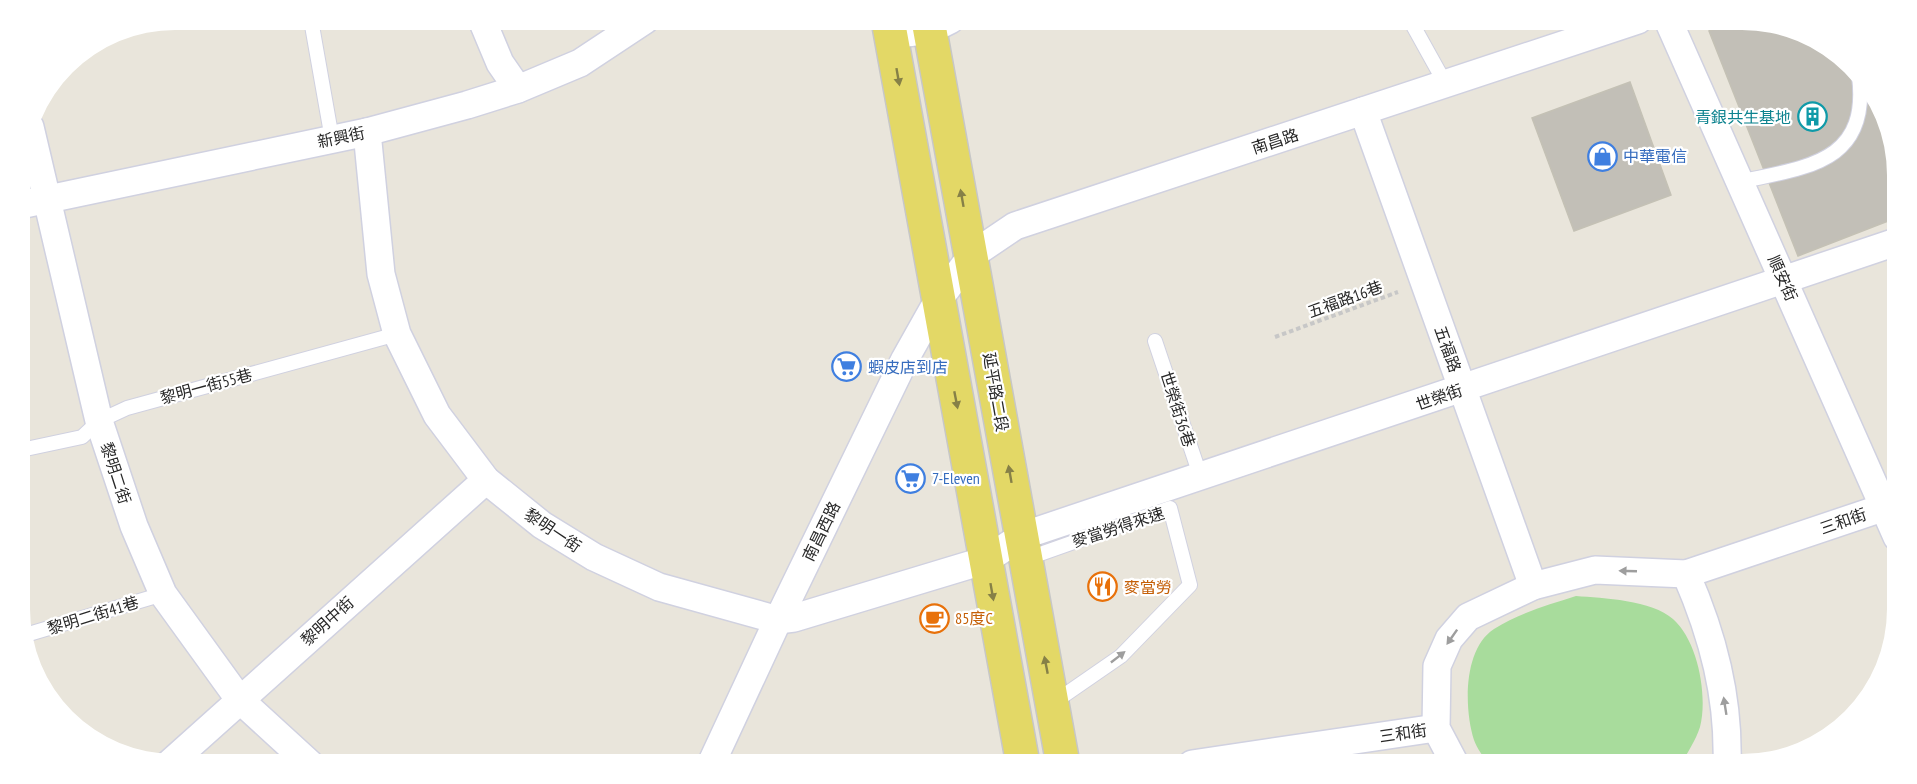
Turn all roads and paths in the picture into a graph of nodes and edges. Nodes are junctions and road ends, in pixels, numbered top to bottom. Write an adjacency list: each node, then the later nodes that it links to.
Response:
1 (313, 30): 14 (lane)
2 (486, 30): 10 (street)
3 (630, 30): 10 (street, 新興街)
4 (890, 30): 23 (main road, one-way to 23)
5 (937, 30): 20 (main road, 延平路二段, one-way to 5)
6 (1416, 30): 9 (lane)
7 (1607, 30): 9 (street, 南昌路)
8 (1672, 30): 16 (street, 順安街)
9 (1445, 83): 12 (street, 南昌路)
10 (518, 89): 13 (street, 新興街)
11 (1861, 92): 16 (lane)
12 (1363, 111): 20 (street, 南昌路); 22 (street, 五福路)
13 (367, 132): 14 (street, 新興街); 24 (street, 黎明一街)
14 (332, 139): 17 (street, 新興街)
15 (34, 144): 17 (street, 黎明二街)
16 (1739, 182): 21 (street, 順安街)
17 (47, 201): 18 (street, 新興街); 28 (street, 黎明二街)
18 (30, 204)
19 (1887, 245): 21 (street, 世榮街)
20 (972, 255): 23 (street, 南昌路); 34 (main road, 延平路二段, one-way to 20)
21 (1784, 278): 27 (street, 世榮街); 32 (street, 順安街)
22 (1423, 283): 25 (path, 五福路16巷); 27 (street, 五福路)
23 (938, 302): 35 (main road, one-way to 35); 39 (street, 南昌西路)
24 (397, 334): 28 (lane, 黎明一街55巷); 31 (street, 黎明一街)
25 (1275, 337)
26 (1155, 341): 30 (lane, 世榮街36巷)
27 (1463, 389): 30 (street, 世榮街); 37 (street, 五福路)
28 (99, 421): 29 (lane, 黎明一街55巷); 38 (street, 黎明二街)
29 (30, 448)
30 (1201, 478): 34 (street, 世榮街)
31 (486, 480): 39 (street, 黎明一街); 41 (street, 黎明中街)
32 (1887, 499)
33 (1887, 506): 36 (street, 三和街)
34 (1024, 548): 35 (street, 世榮街); 42 (main road, 延平路二段, one-way to 34); 42 (lane, 麥當勞得來速, one-way to 34)
35 (986, 560): 39 (street, 黎明一街); 47 (main road, one-way to 47)
36 (1686, 574): 37 (street, one-way to 37); 51 (street, one-way to 36)
37 (1533, 586): 43 (street, one-way to 43)
38 (163, 594): 40 (lane, 黎明二街41巷); 41 (street, 黎明二街)
39 (778, 620): 46 (street, 南昌西路)
40 (32, 633)
41 (239, 699): 44 (street, 黎明中街); 45 (street, 黎明二街)
42 (1053, 702): 48 (main road, 延平路二段)
43 (1436, 728): 49 (street, 三和街); 50 (street)
44 (180, 754)
45 (299, 754)
46 (716, 754)
47 (1021, 754)
48 (1061, 754)
49 (1260, 754)
50 (1450, 754)
51 (1727, 754)

